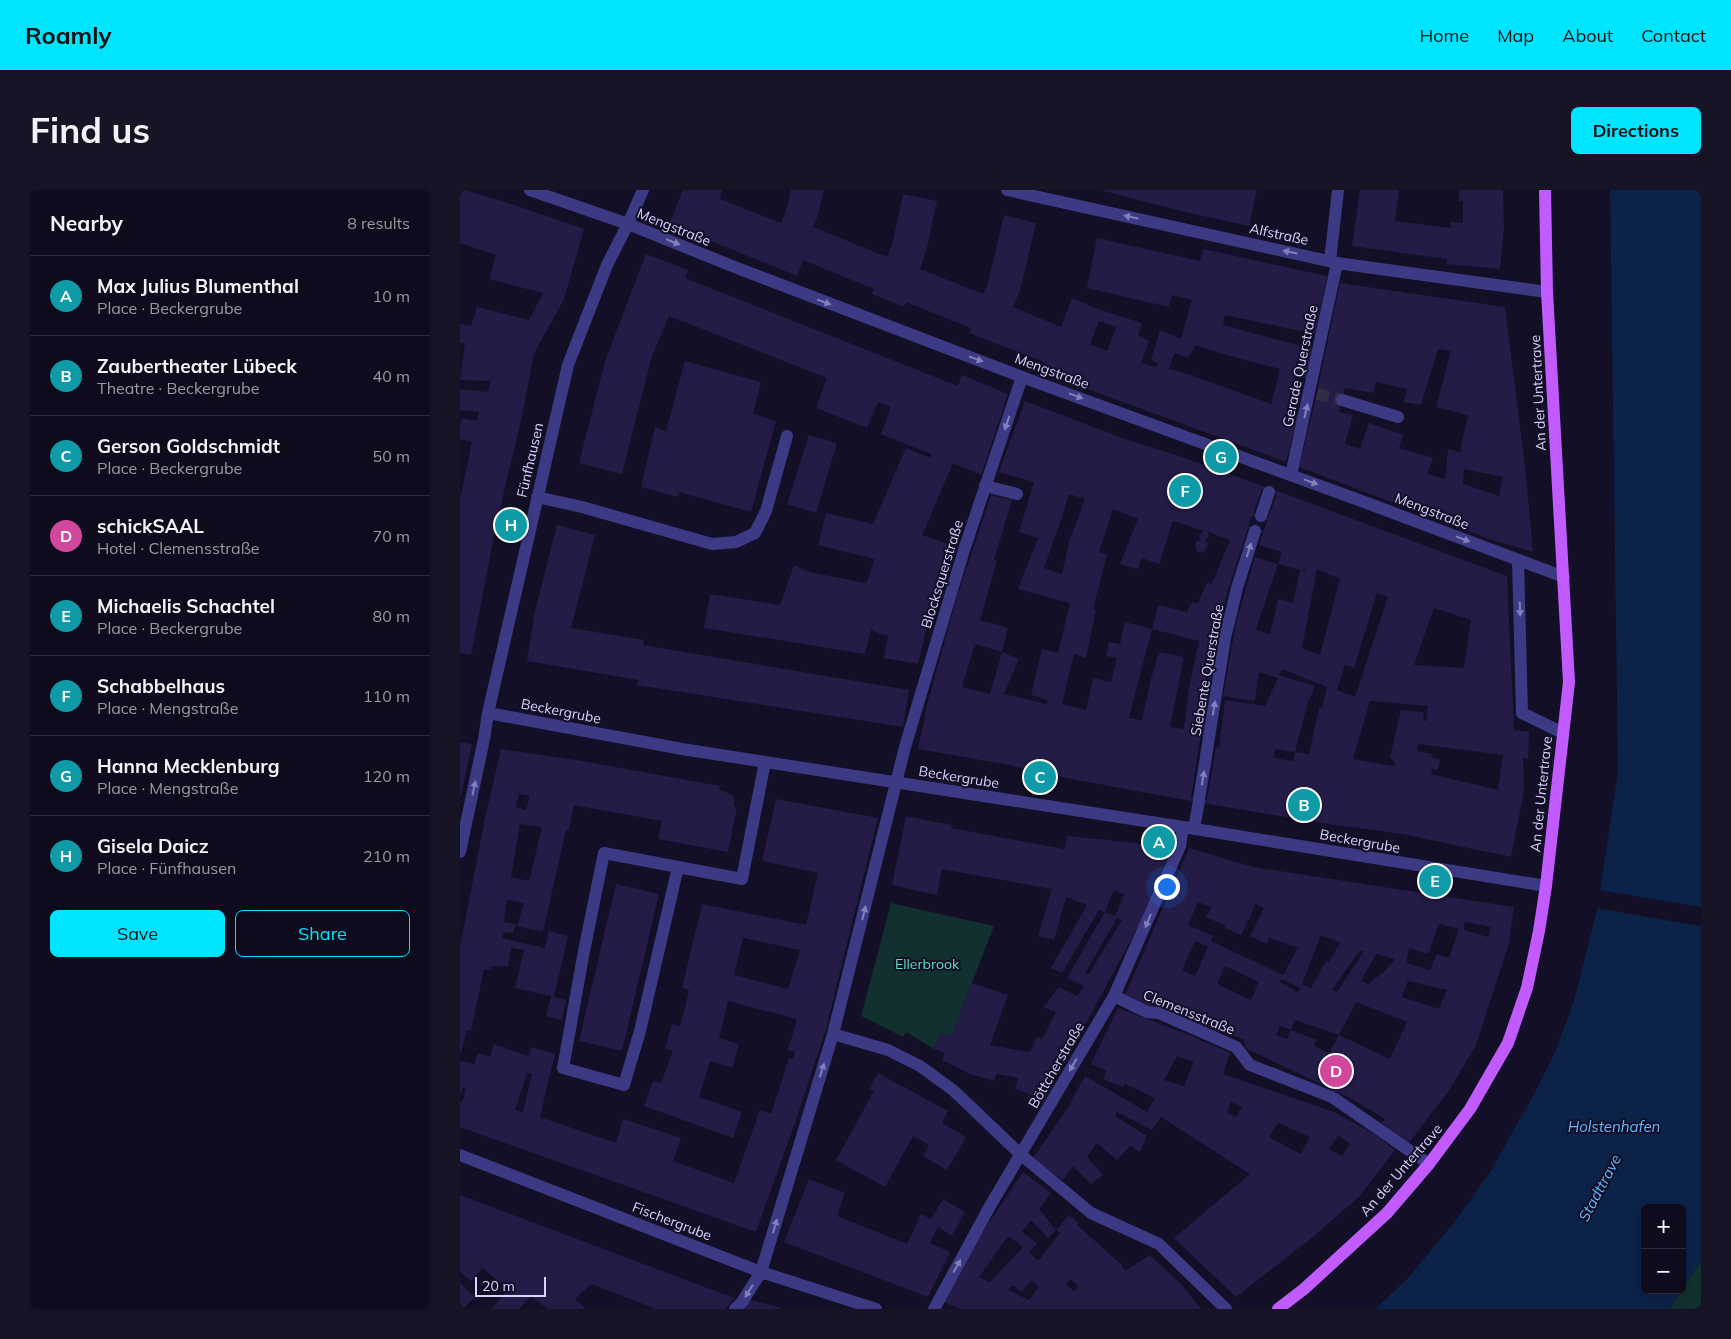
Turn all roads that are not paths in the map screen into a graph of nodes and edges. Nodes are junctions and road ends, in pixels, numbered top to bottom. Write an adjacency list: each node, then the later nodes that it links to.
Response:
1 (530, 190): 6 (street, Mengstraße)
2 (642, 190): 6 (street, Fünfhausen)
3 (1007, 190): 7 (street, Alfstraße, one-way to 3)
4 (1338, 190): 7 (street, Gerade Querstraße)
5 (1544, 190): 8 (main road, An der Untertrave)
6 (628, 224): 9 (street, Mengstraße, one-way to 9); 17 (street, Fünfhausen)
7 (1333, 262): 8 (street, Alfstraße); 14 (street, Gerade Querstraße, one-way to 7)
8 (1547, 292): 19 (main road, An der Untertrave)
9 (1022, 377): 13 (street, Mengstraße, one-way to 13); 15 (street, Blocksquerstraße, one-way to 15)
10 (1342, 400): 11 (street)
11 (1398, 417)
12 (788, 436): 17 (street)
13 (1277, 470): 14 (street, Mengstraße); 24 (street, Siebente Querstraße, one-way to 13)
14 (1291, 475): 18 (street, Mengstraße, one-way to 18)
15 (985, 486): 16 (street); 23 (street, Blocksquerstraße)
16 (1017, 494)
17 (537, 497): 20 (street, Fünfhausen)
18 (1518, 561): 19 (street, Mengstraße); 21 (street, one-way to 21)
19 (1564, 577): 21 (main road, An der Untertrave)
20 (488, 713): 22 (street, Beckergrube); 25 (street, Fünfhausen, one-way to 20)
21 (1563, 733): 27 (main road, An der Untertrave)
22 (765, 762): 23 (street, Beckergrube); 26 (street)
23 (896, 782): 24 (street, Beckergrube); 29 (street, one-way to 23)
24 (1189, 828): 27 (street, Beckergrube); 28 (street, Böttcherstraße, one-way to 28)
25 (460, 852)
26 (678, 867): 26 (street)
27 (1546, 886): 32 (main road, An der Untertrave)
28 (1114, 996): 30 (street, Böttcherstraße, one-way to 30); 32 (street, Clemensstraße)
29 (833, 1034): 30 (street); 33 (street, one-way to 29)
30 (1020, 1154): 36 (street, Böttcherstraße, one-way to 30); 37 (street)
31 (460, 1155): 33 (street, Fischergrube)
32 (1428, 1164): 38 (main road, An der Untertrave)
33 (760, 1272): 34 (street, one-way to 34); 35 (street, Fischergrube)
34 (736, 1309)
35 (876, 1309)
36 (934, 1309)
37 (1226, 1309)
38 (1278, 1309)

